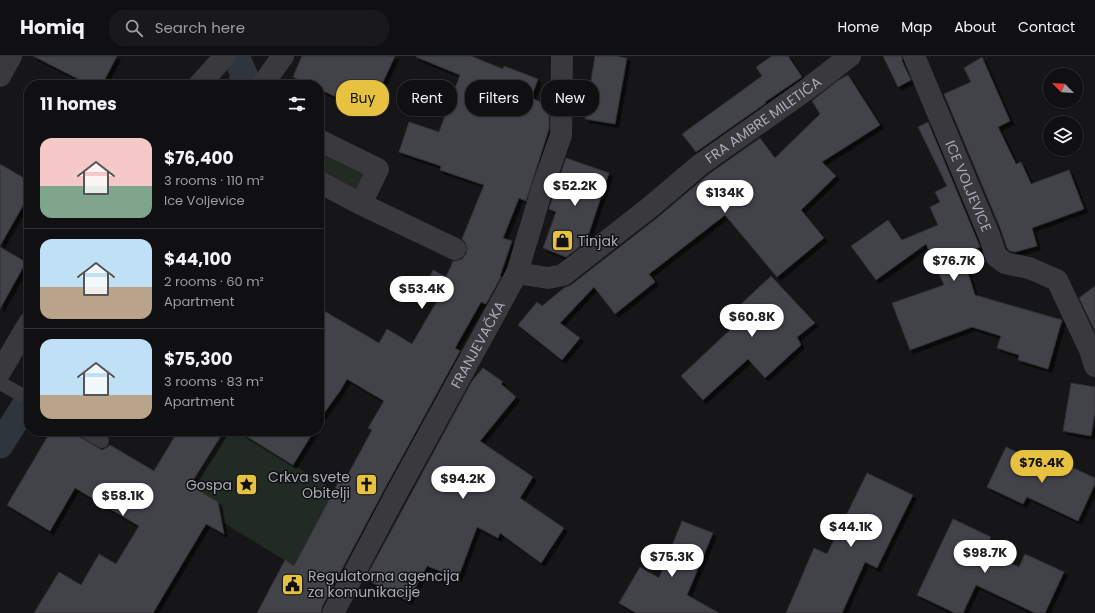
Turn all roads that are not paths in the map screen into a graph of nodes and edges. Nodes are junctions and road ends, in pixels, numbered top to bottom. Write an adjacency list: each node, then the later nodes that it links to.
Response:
1 (11, 56): 7 (street)
2 (282, 56): 9 (street)
3 (562, 56): 14 (street, FRANJEVAČKA)
4 (850, 56): 14 (street, FRA AMBRE MILETIĆA)
5 (914, 56): 16 (street, ICE VOLJEVICE)
6 (223, 58): 8 (street)
7 (0, 76)
8 (203, 80)
9 (265, 80)
10 (324, 142): 12 (street)
11 (324, 185): 12 (street)
12 (361, 204): 13 (street)
13 (455, 249)
14 (517, 273): 22 (street, FRANJEVAČKA)
15 (24, 331): 17 (street)
16 (1095, 366)
17 (0, 372)
18 (0, 383): 19 (lane)
19 (24, 397)
20 (94, 436): 21 (lane)
21 (102, 441)
22 (333, 613)

